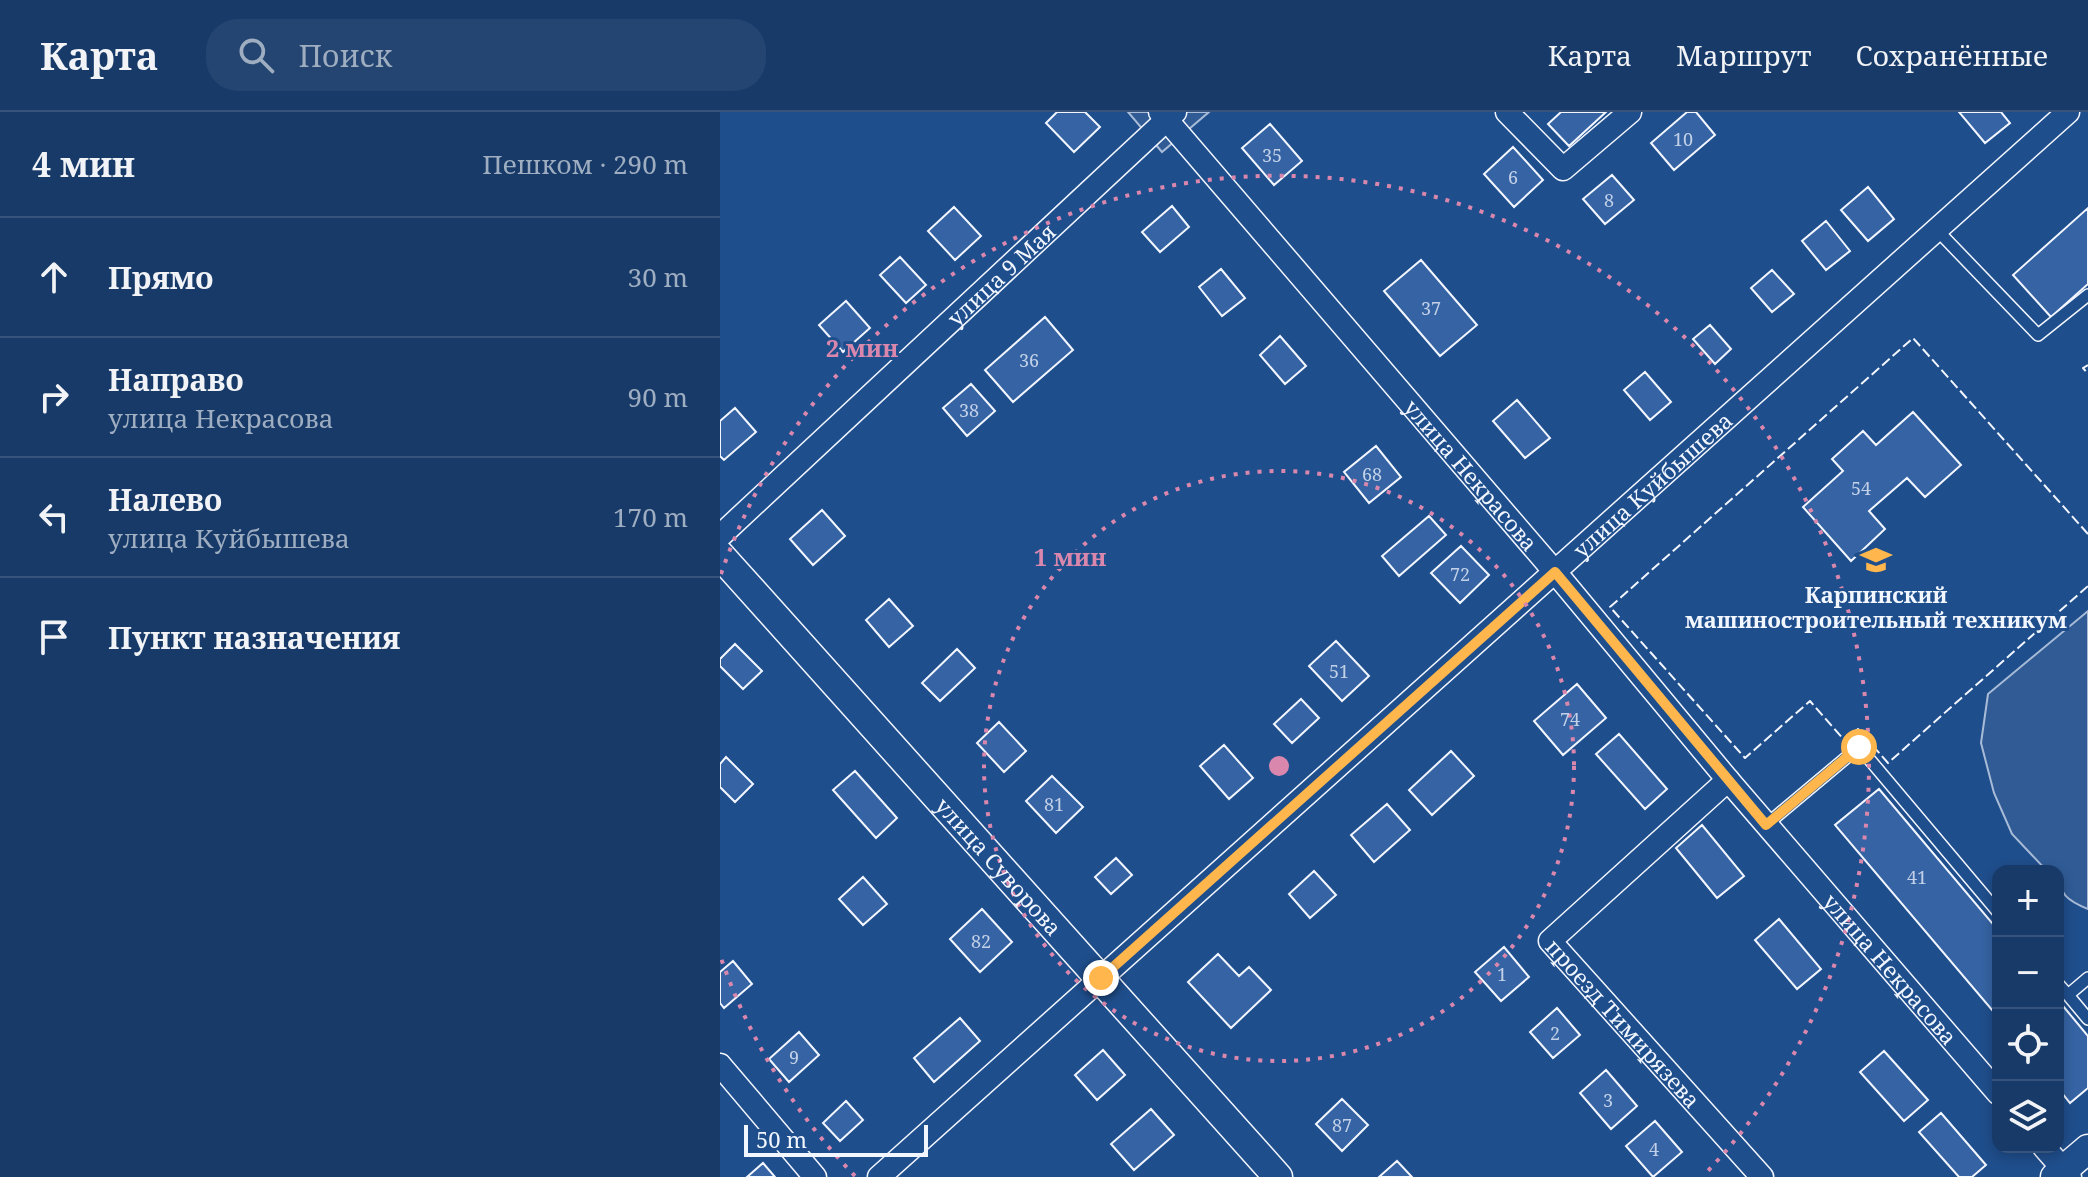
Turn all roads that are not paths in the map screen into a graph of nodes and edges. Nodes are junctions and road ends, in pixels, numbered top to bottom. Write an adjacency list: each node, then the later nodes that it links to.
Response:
1 (1507, 112): 2 (street)
2 (1630, 112)
3 (2068, 112): 5 (street, улица Куйбышева)
4 (1168, 114): 7 (street, улица 9 Мая); 9 (street, улица Некрасова)
5 (1937, 230): 6 (lane); 9 (street, улица Куйбышева)
6 (2088, 295)
7 (720, 536)
8 (720, 555): 13 (street, улица Суворова)
9 (1555, 572): 10 (street, улица Некрасова); 13 (street, улица Куйбышева)
10 (1728, 780): 11 (street, улица Некрасова); 26 (street, проезд Тимирязева)
11 (1766, 825): 12 (lane); 19 (street, улица Некрасова)
12 (1992, 905)
13 (1101, 978): 24 (street, улица Куйбышева); 25 (street, улица Суворова)
14 (2088, 978): 16 (lane)
15 (2064, 991): 16 (lane)
16 (2068, 995): 17 (lane)
17 (2088, 1019)
18 (720, 1065): 23 (street)
19 (1992, 1086)
20 (2088, 1149): 22 (street)
21 (2048, 1153): 22 (street)
22 (2063, 1175)
23 (815, 1177)
24 (879, 1177)
25 (1278, 1177)
26 (1762, 1177)

